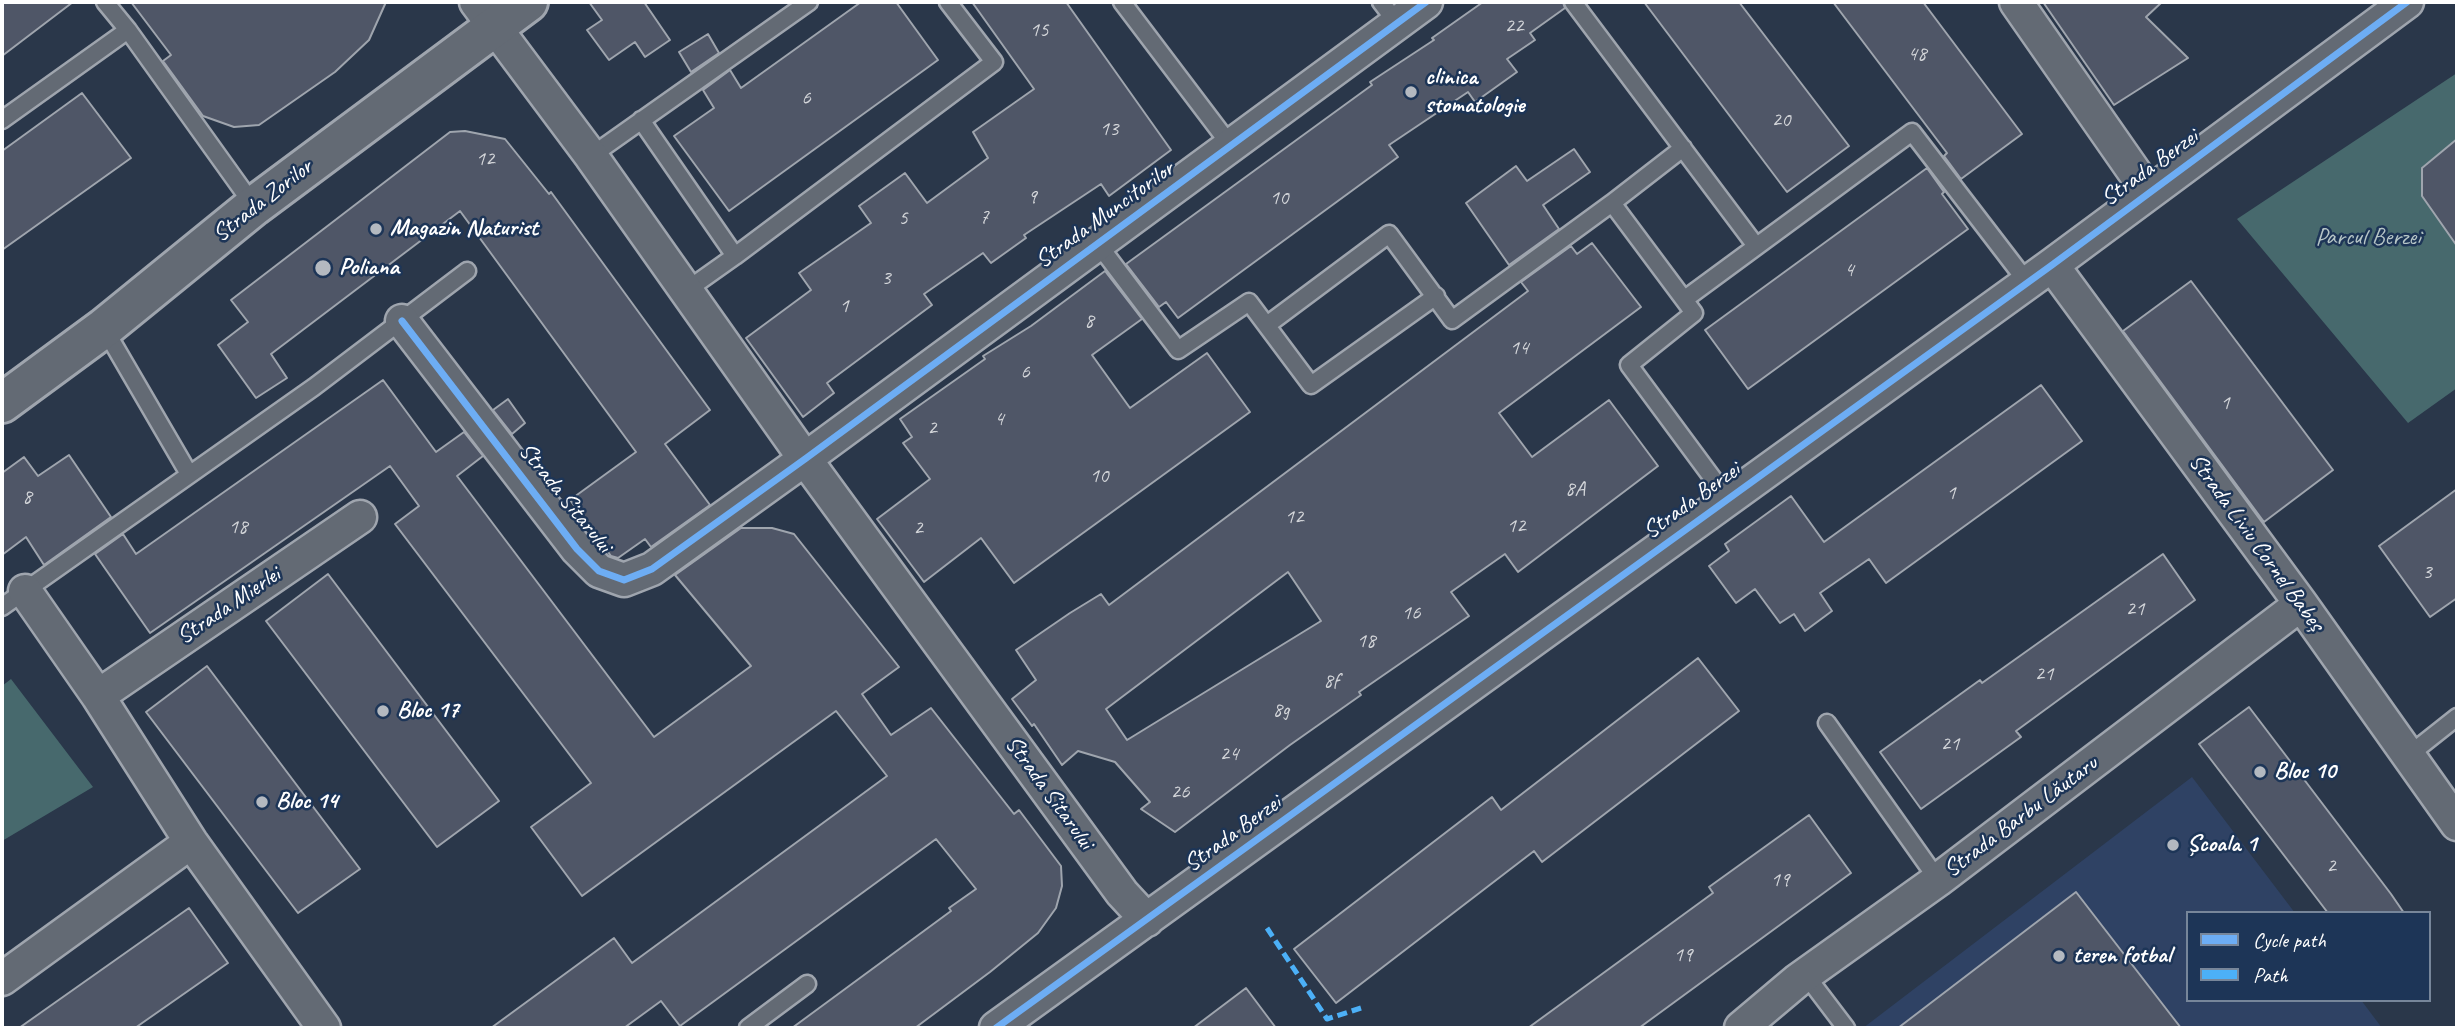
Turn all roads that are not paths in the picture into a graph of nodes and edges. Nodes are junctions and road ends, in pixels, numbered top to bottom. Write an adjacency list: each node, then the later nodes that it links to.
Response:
1 (105, 2): 12 (lane)
2 (528, 2): 11 (street, Strada Zorilor)
3 (809, 2): 14 (lane)
4 (948, 2): 23 (lane)
5 (1122, 2): 15 (lane)
6 (1426, 2): 10 (street, Strada Muncitorilor)
7 (1573, 2): 16 (lane)
8 (2016, 2): 18 (street)
9 (2407, 2): 18 (street, Strada Berzei)
10 (1389, 13): 15 (street, Strada Muncitorilor)
11 (485, 14): 17 (street, Strada Sitarului); 20 (street, Strada Zorilor)
12 (128, 30): 13 (lane); 20 (lane)
13 (3, 116)
14 (641, 120): 17 (lane); 23 (lane)
15 (1231, 146): 21 (street, Strada Muncitorilor)
16 (1683, 148): 19 (lane); 22 (lane)
17 (591, 156): 26 (street, Strada Sitarului)
18 (2149, 192): 25 (street, Strada Berzei)
19 (1612, 203): 27 (lane); 28 (lane)
20 (254, 206): 31 (street, Strada Zorilor)
21 (1098, 244): 30 (lane); 33 (street, Strada Muncitorilor)
22 (1756, 246): 25 (lane); 28 (lane)
23 (735, 256): 26 (lane)
24 (467, 271): 29 (lane)
25 (2039, 273): 35 (street, Strada Berzei); 38 (street, Strada Liviu Cornel Babeș)
26 (687, 290): 33 (street, Strada Sitarului)
27 (1436, 296): 30 (lane); 30 (lane)
28 (1685, 299): 35 (lane)
29 (402, 321): 33 (street, Strada Sitarului); 34 (lane)
30 (1267, 325)
31 (104, 328): 32 (street, Strada Zorilor); 34 (lane)
32 (2, 403)
33 (806, 459): 46 (street, Strada Sitarului)
34 (189, 474): 37 (lane)
35 (1728, 499): 46 (street, Strada Berzei)
36 (360, 517): 39 (street, Strada Mierlei)
37 (13, 599): 39 (street)
38 (2301, 604): 42 (street, Strada Liviu Cornel Babeș); 45 (street, Strada Barbu Lăutaru)
39 (97, 696): 44 (street)
40 (2457, 717): 42 (lane)
41 (1827, 723): 45 (lane)
42 (2409, 755): 43 (street, Strada Liviu Cornel Babeș)
43 (2457, 824)
44 (191, 842): 48 (street); 50 (street)
45 (1938, 880): 47 (street, Strada Barbu Lăutaru)
46 (1147, 920): 52 (street, Strada Berzei)
47 (1805, 974): 53 (street, Strada Barbu Lăutaru); 54 (lane)
48 (2, 979)
49 (807, 985): 51 (lane)
50 (324, 1028)
51 (748, 1028)
52 (996, 1028)
53 (1741, 1028)
54 (1846, 1028)

